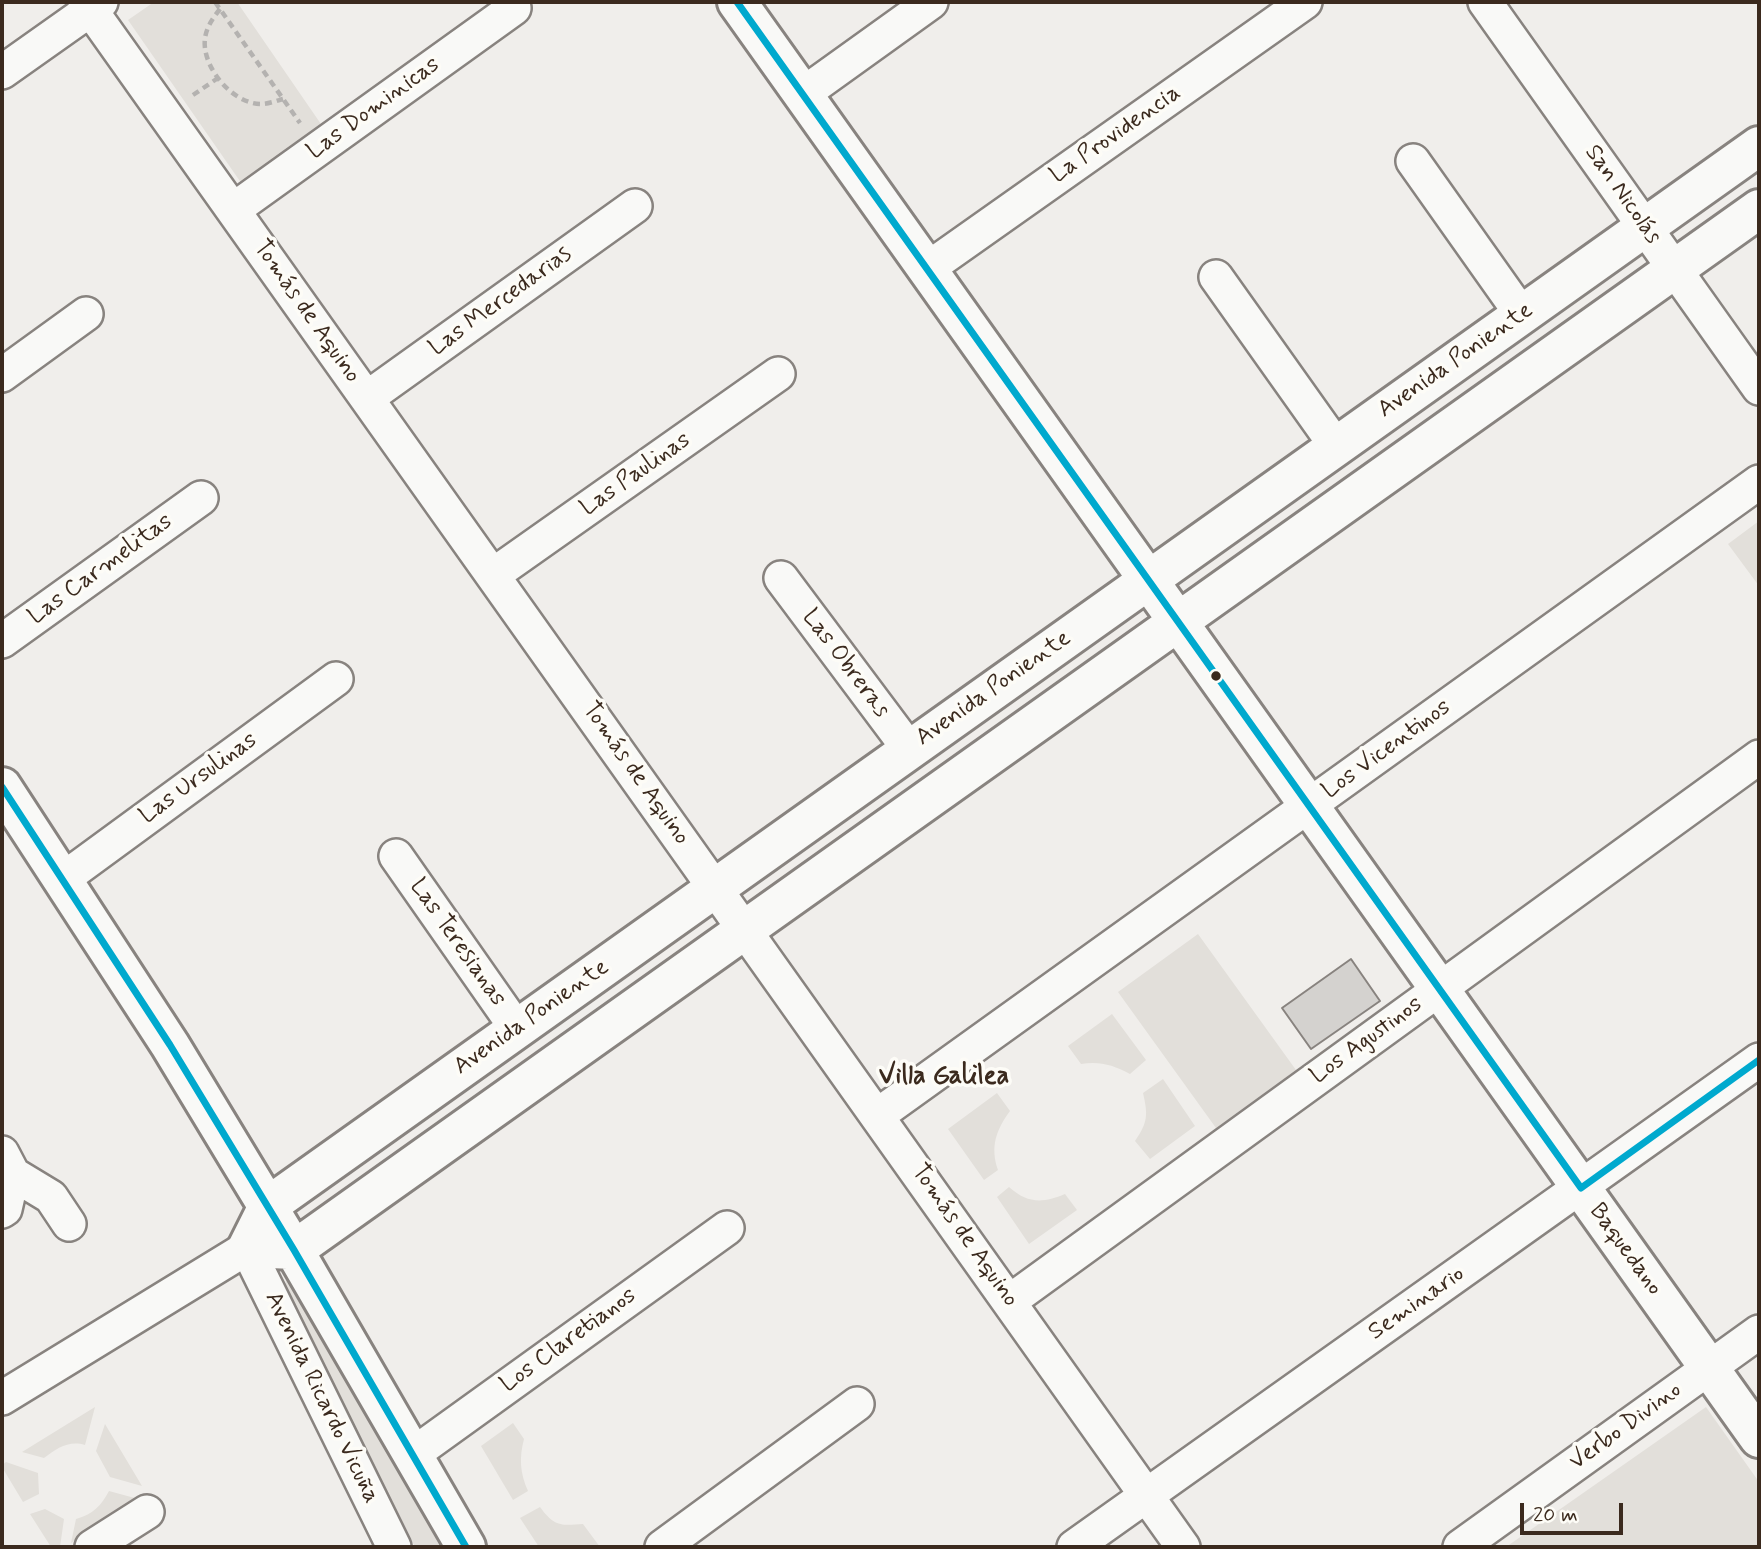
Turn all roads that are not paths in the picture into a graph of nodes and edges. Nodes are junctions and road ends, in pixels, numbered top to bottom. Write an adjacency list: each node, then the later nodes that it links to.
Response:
1 (737, 2): 8 (street, Baquedano)
2 (931, 2): 8 (street)
3 (1305, 2): 15 (street, La Providencia)
4 (1485, 2): 14 (street, San Nicolás)
5 (92, 4): 7 (street); 13 (street, Tomás de Aquino)
6 (514, 8): 13 (street, Las Dominicas)
7 (2, 72)
8 (803, 94): 15 (street, Baquedano)
9 (1759, 146): 14 (street, Avenida Poniente)
10 (1413, 161): 19 (street)
11 (635, 205): 23 (street, Las Mercedarias)
12 (1759, 209): 16 (street, Avenida Poniente)
13 (233, 210): 23 (street, Tomás de Aquino)
14 (1645, 227): 16 (street, San Nicolás); 19 (street, Avenida Poniente)
15 (928, 269): 29 (street, Baquedano)
16 (1674, 269): 22 (street, San Nicolás); 30 (street, Avenida Poniente)
17 (1216, 277): 24 (street)
18 (86, 314): 20 (street)
19 (1521, 315): 24 (street, Avenida Poniente)
20 (2, 374)
21 (778, 374): 27 (street, Las Paulinas)
22 (1759, 388)
23 (367, 398): 27 (street, Tomás de Aquino)
24 (1336, 446): 29 (street, Avenida Poniente)
25 (1759, 482): 36 (street, Los Vicentinos)
26 (201, 498): 31 (street, Las Carmelitas)
27 (493, 575): 39 (street, Tomás de Aquino)
28 (781, 578): 33 (street, Las Obreras)
29 (1149, 579): 30 (street, Baquedano); 33 (street, Avenida Poniente)
30 (1178, 622): 36 (street, Baquedano); 40 (street, Avenida Poniente)
31 (2, 641)
32 (336, 679): 38 (street, Las Ursulinas)
33 (909, 749): 39 (street, Avenida Poniente)
34 (1759, 757): 41 (street, Los Agustinos)
35 (2, 787): 38 (street, Avenida Ricardo Vicuña)
36 (1309, 806): 41 (street, Baquedano); 44 (street, Los Vicentinos)
37 (396, 856): 42 (street, Las Teresianas)
38 (63, 879): 47 (street, Avenida Ricardo Vicuña)
39 (716, 887): 40 (street, Tomás de Aquino); 42 (street, Avenida Poniente)
40 (746, 929): 44 (street, Tomás de Aquino); 52 (street, Avenida Poniente)
41 (1439, 989): 46 (street, Baquedano); 53 (street, Los Agustinos)
42 (517, 1029): 47 (street, Avenida Poniente)
43 (1759, 1060): 46 (street, Seminario)
44 (878, 1115): 53 (street, Tomás de Aquino)
45 (8, 1164): 48 (street); 49 (street)
46 (1581, 1188): 55 (street, Baquedano); 60 (street, Seminario)
47 (268, 1206): 51 (street, Avenida Poniente); 52 (street, Avenida Ricardo Vicuña)
48 (4, 1210)
49 (69, 1224)
50 (727, 1228): 59 (street, Los Claretianos)
51 (247, 1248): 52 (street); 56 (street); 63 (street, Avenida Ricardo Vicuña)
52 (294, 1250): 59 (street, Avenida Ricardo Vicuña)
53 (1010, 1301): 60 (street, Tomás de Aquino)
54 (1759, 1332): 55 (street, Verbo Divino)
55 (1709, 1367): 58 (street, Baquedano); 68 (street, Verbo Divino)
56 (2, 1398)
57 (857, 1404): 65 (street)
58 (1759, 1438)
59 (411, 1455): 64 (street, Avenida Ricardo Vicuña)
60 (1146, 1497): 66 (street, Seminario); 67 (street, Tomás de Aquino)
61 (147, 1511): 62 (street)
62 (92, 1547)
63 (394, 1547)
64 (466, 1547)
65 (663, 1547)
66 (1074, 1547)
67 (1183, 1547)
68 (1460, 1547)

